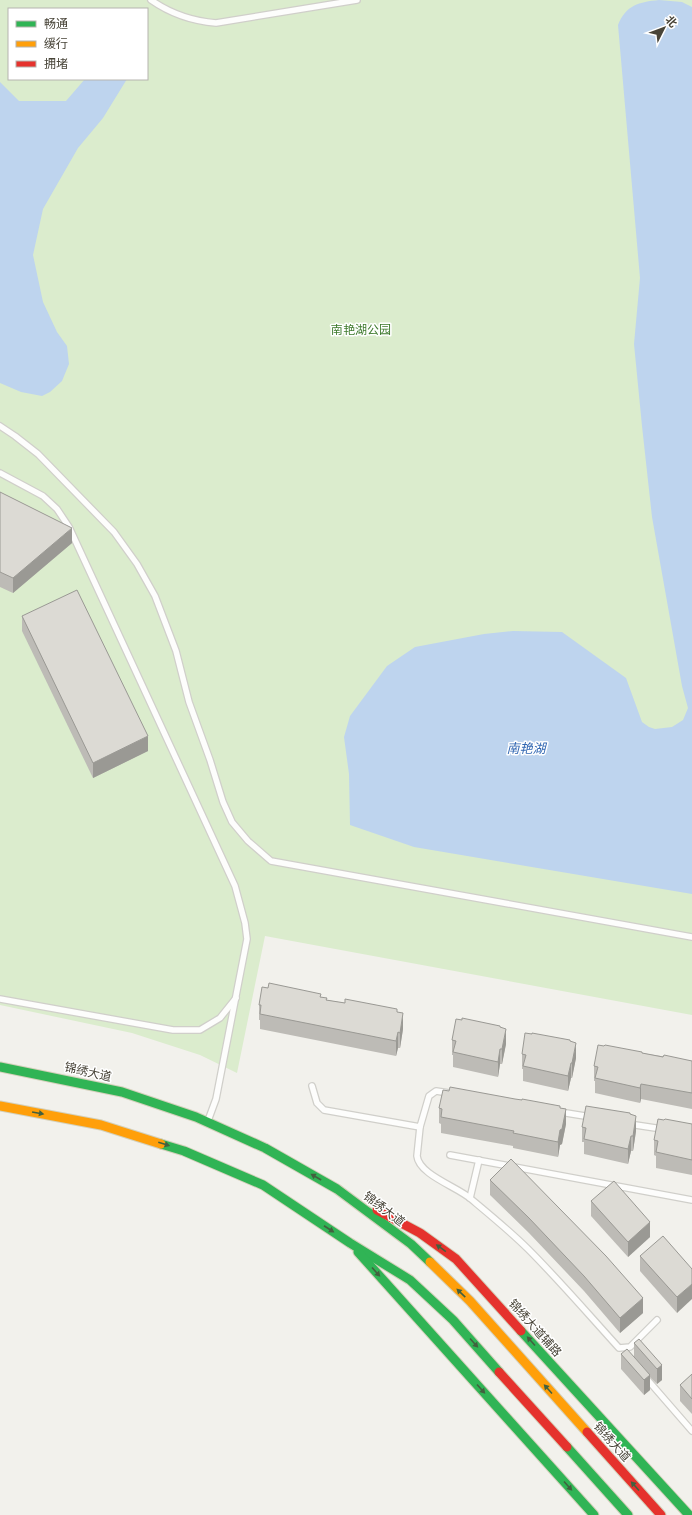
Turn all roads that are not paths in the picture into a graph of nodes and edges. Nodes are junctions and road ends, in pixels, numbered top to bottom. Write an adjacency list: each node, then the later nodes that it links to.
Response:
1 (151, 0): 2 (lane)
2 (357, 0)
3 (0, 426): 5 (lane)
4 (0, 473): 6 (lane)
5 (692, 937)
6 (237, 996): 7 (lane); 14 (lane)
7 (0, 999)
8 (0, 1068): 14 (main road, 锦绣大道)
9 (312, 1086): 16 (lane)
10 (454, 1094): 16 (lane)
11 (0, 1106): 23 (main road, one-way to 23)
12 (554, 1111): 13 (lane)
13 (600, 1119)
14 (207, 1122): 20 (main road, 锦绣大道, one-way to 14)
15 (623, 1122): 17 (lane)
16 (420, 1127): 21 (lane)
17 (669, 1130)
18 (450, 1155): 19 (lane)
19 (479, 1160): 21 (lane); 22 (lane)
20 (337, 1189): 31 (main road, 锦绣大道, one-way to 20); 32 (main road, 锦绣大道辅路, one-way to 20)
21 (470, 1198): 25 (lane)
22 (692, 1200)
23 (350, 1243): 29 (main road, one-way to 29); 30 (main road, one-way to 30)
24 (657, 1320): 25 (lane)
25 (619, 1348): 26 (lane)
26 (624, 1354)
27 (643, 1375): 28 (lane)
28 (692, 1431)
29 (594, 1515)
30 (628, 1515)
31 (661, 1515)
32 (689, 1515)

